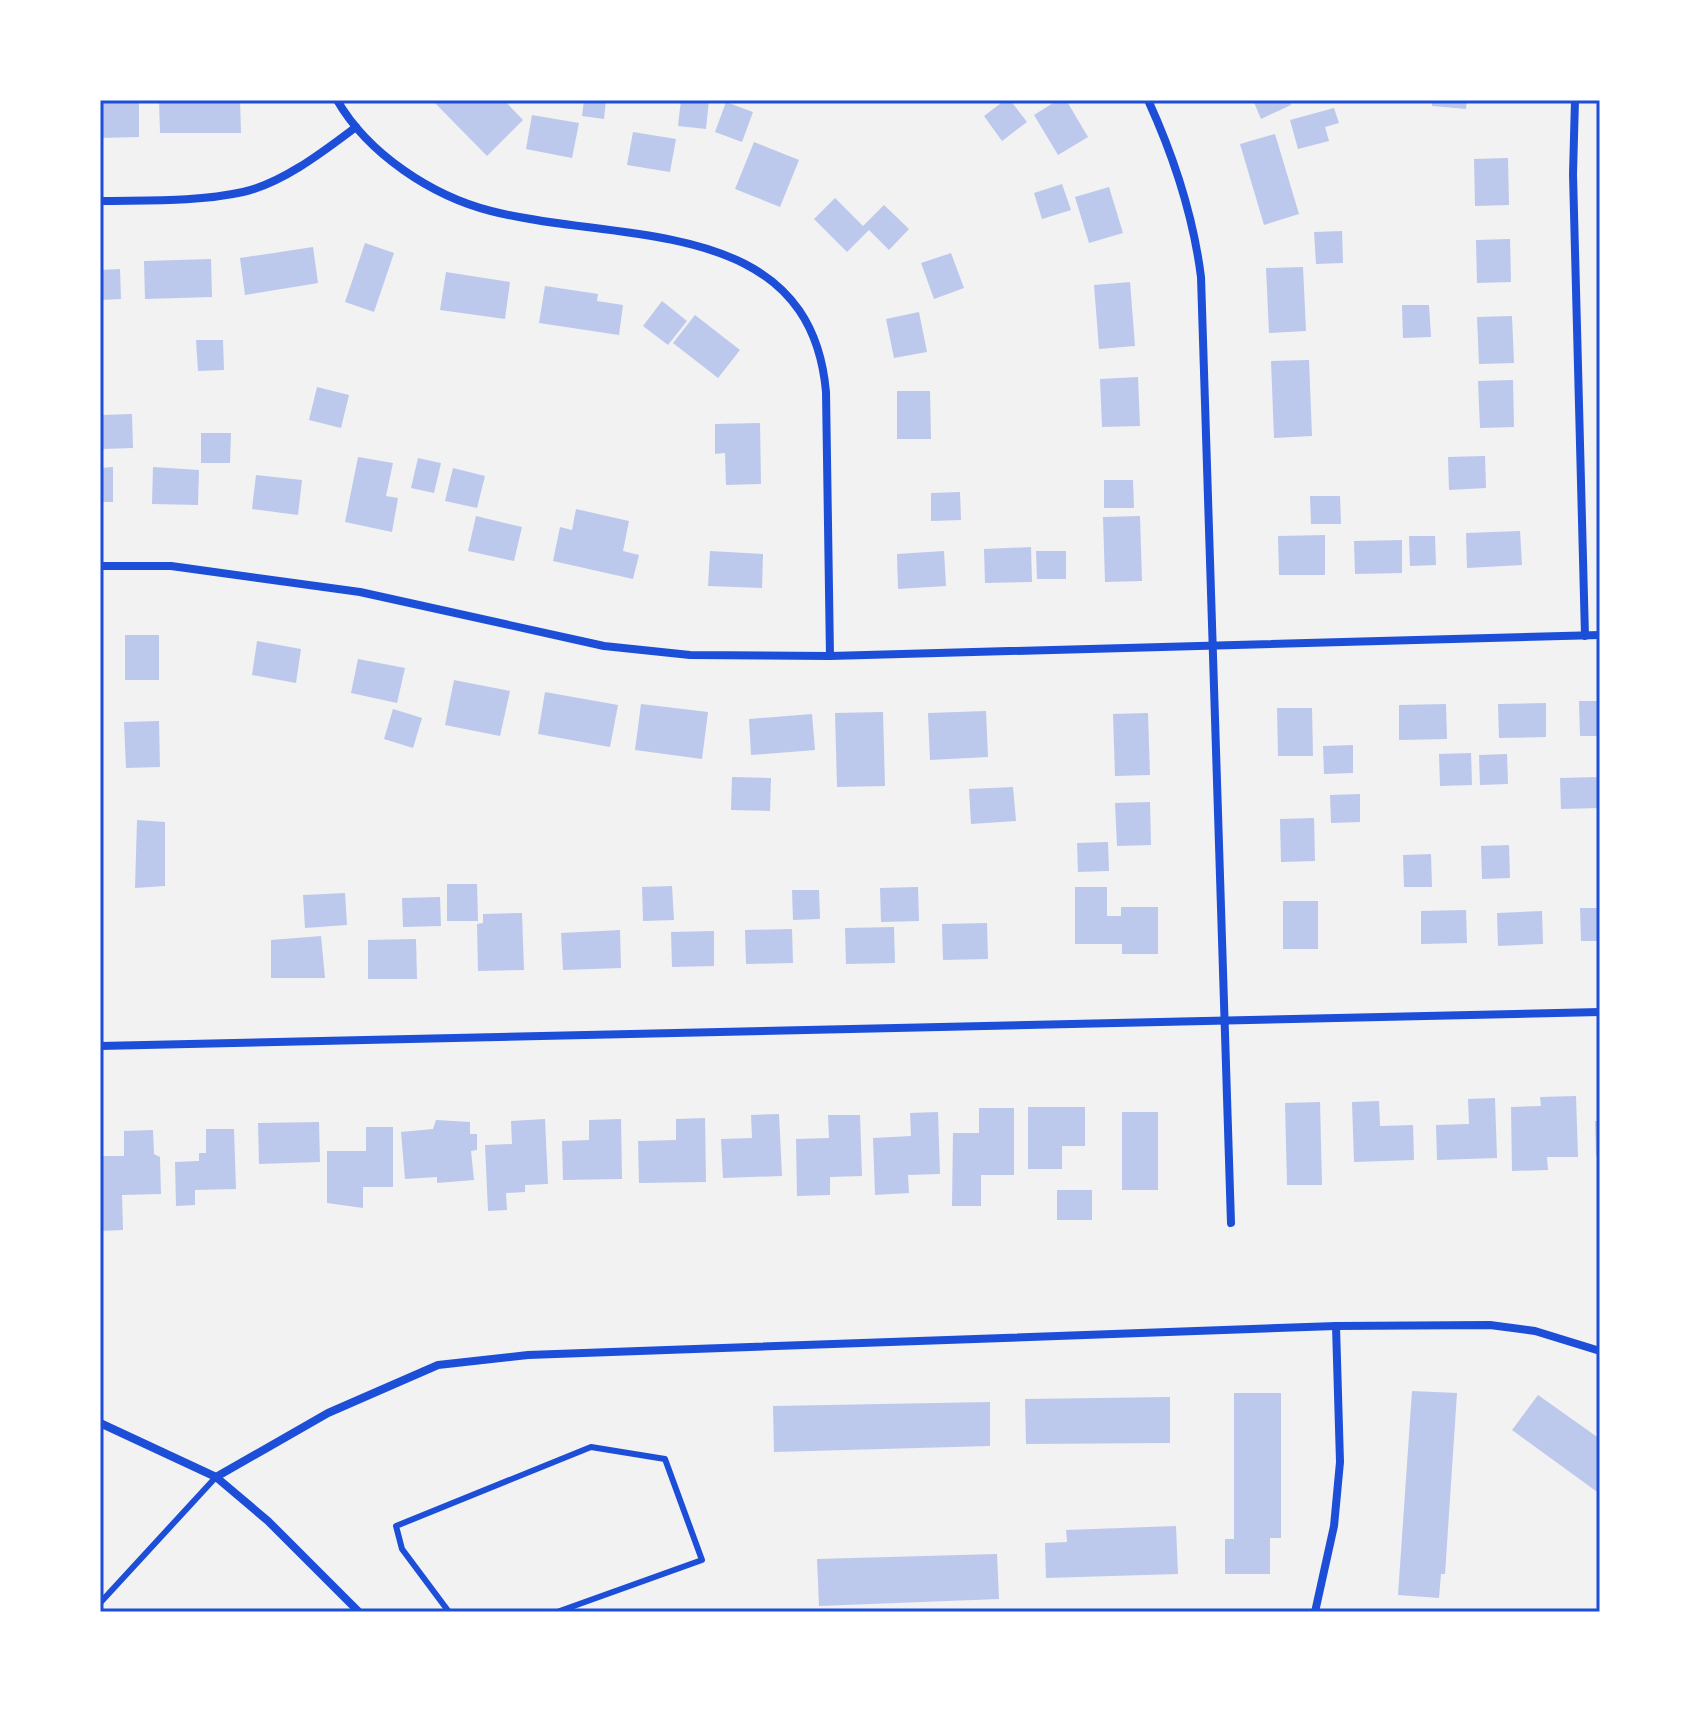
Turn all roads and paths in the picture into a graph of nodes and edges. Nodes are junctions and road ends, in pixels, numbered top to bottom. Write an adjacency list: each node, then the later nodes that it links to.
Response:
1 (337, 100): 4 (street)
2 (1148, 100): 9 (street)
3 (1575, 100): 8 (street)
4 (356, 127): 5 (street); 10 (street)
5 (100, 201)
6 (100, 566): 10 (street)
7 (1600, 635): 8 (street)
8 (1585, 636): 9 (street)
9 (1213, 645): 10 (street); 12 (street)
10 (830, 656)
11 (1600, 1012): 12 (street)
12 (1223, 1022): 13 (street); 14 (street)
13 (100, 1046)
14 (1231, 1223)
15 (1336, 1326): 16 (street); 18 (street); 23 (street)
16 (1600, 1351)
17 (100, 1423): 18 (street)
18 (216, 1477): 19 (lane); 20 (street)
19 (100, 1603)
20 (359, 1612)
21 (449, 1612): 22 (lane)
22 (557, 1612)
23 (1315, 1612)

